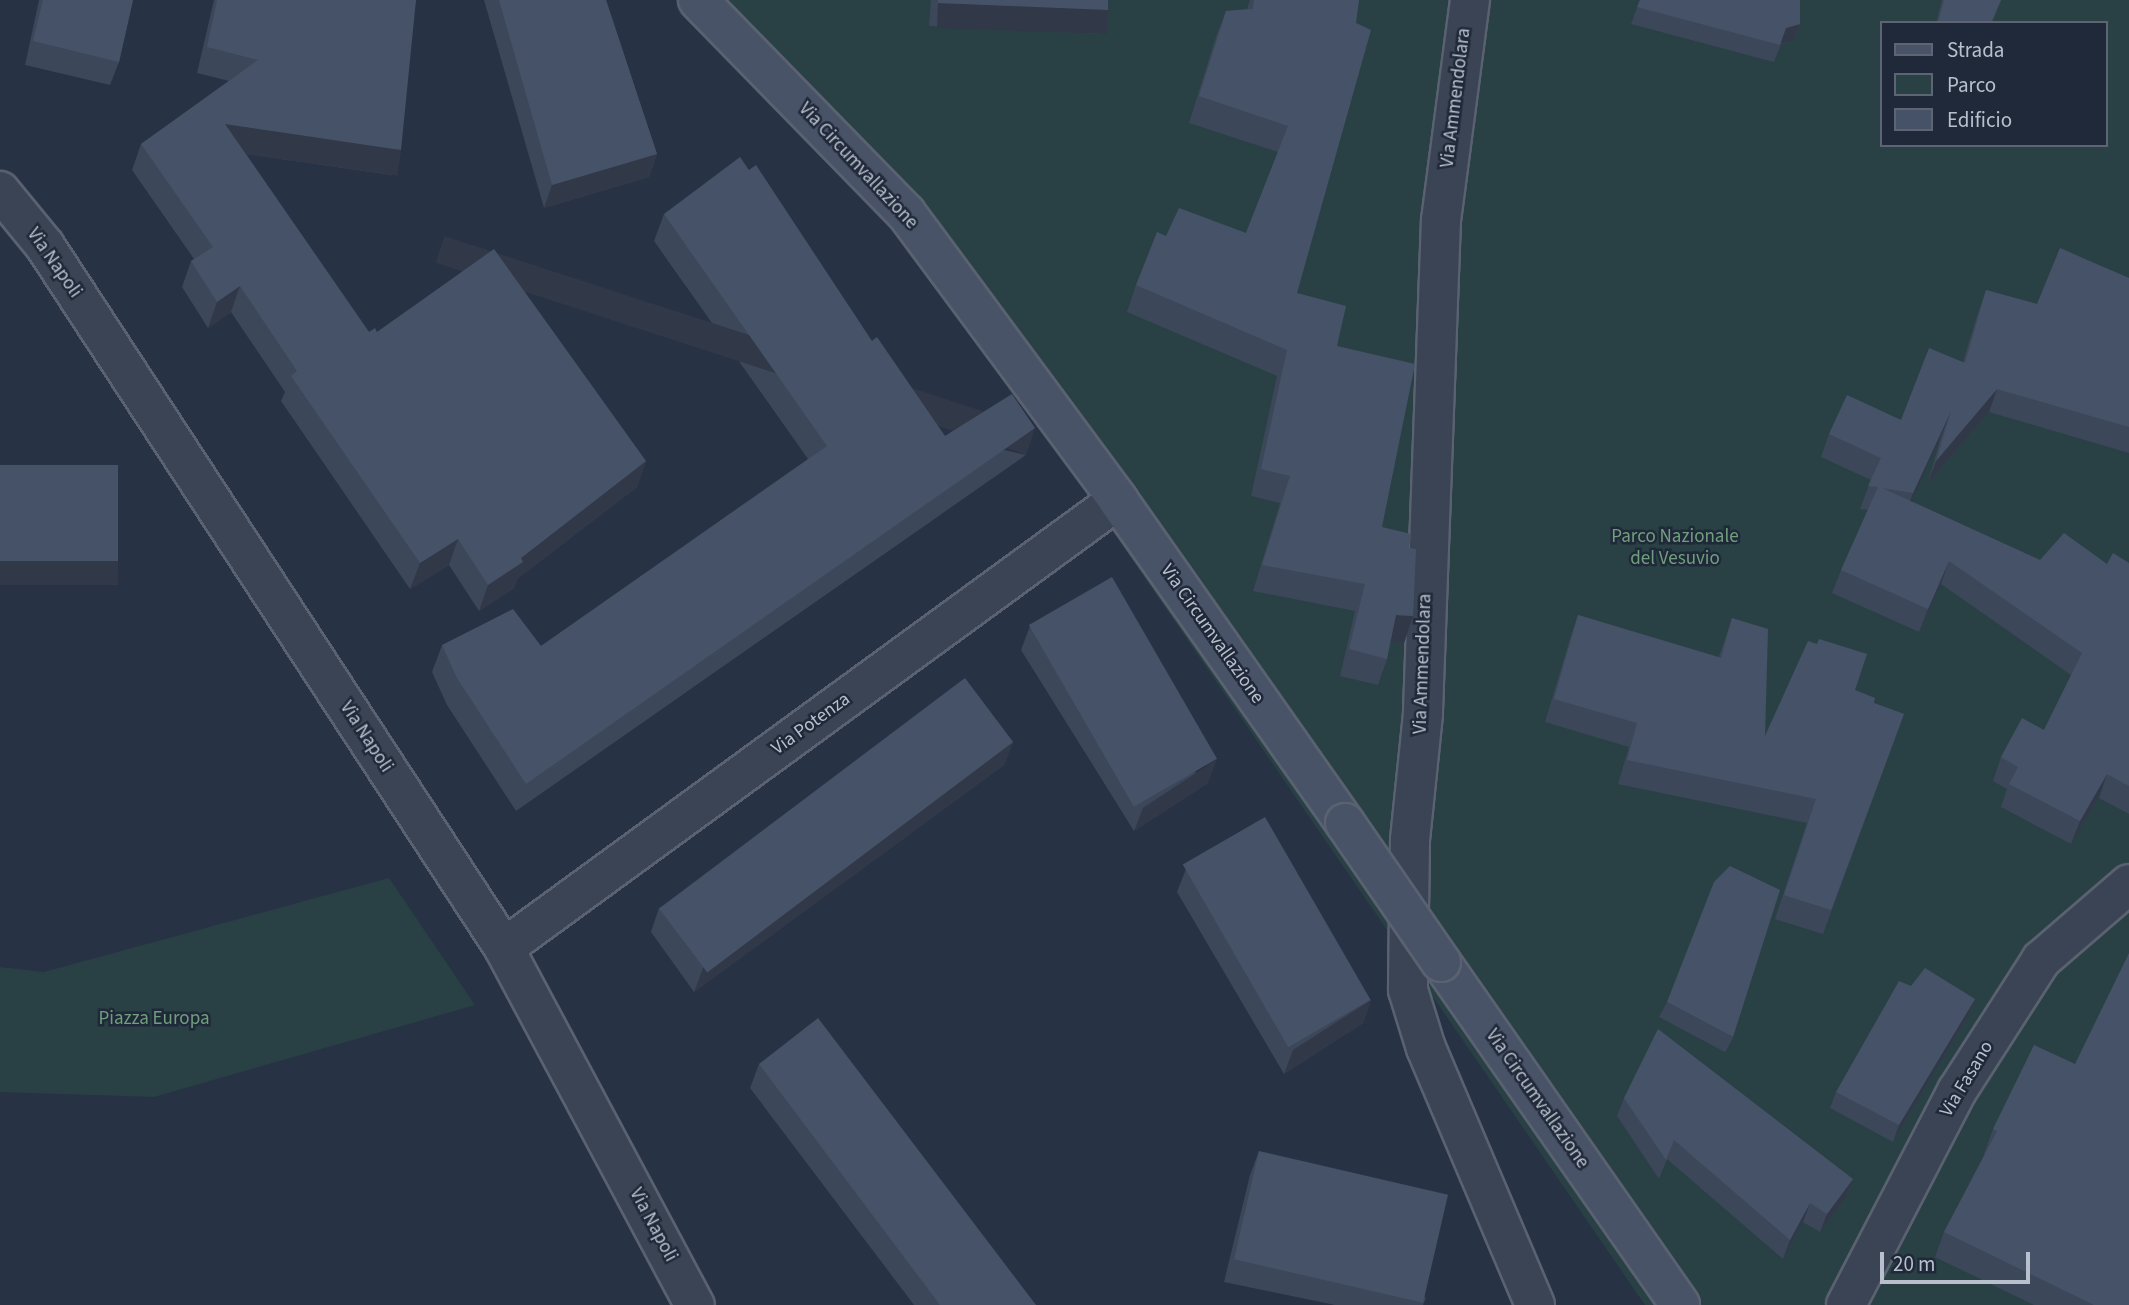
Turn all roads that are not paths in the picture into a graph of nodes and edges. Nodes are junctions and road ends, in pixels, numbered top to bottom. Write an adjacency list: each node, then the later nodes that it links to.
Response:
1 (698, 0): 4 (main road, Via Circumvallazione)
2 (1470, 0): 8 (street, Via Ammendolara)
3 (0, 191): 6 (street, Via Napoli)
4 (1118, 500): 6 (street, Via Potenza); 9 (main road, Via Circumvallazione, bridge)
5 (2129, 884): 10 (street, Via Fasano)
6 (504, 948): 7 (street, Via Napoli)
7 (695, 1305)
8 (1535, 1305)
9 (1680, 1305)
10 (1846, 1305)

